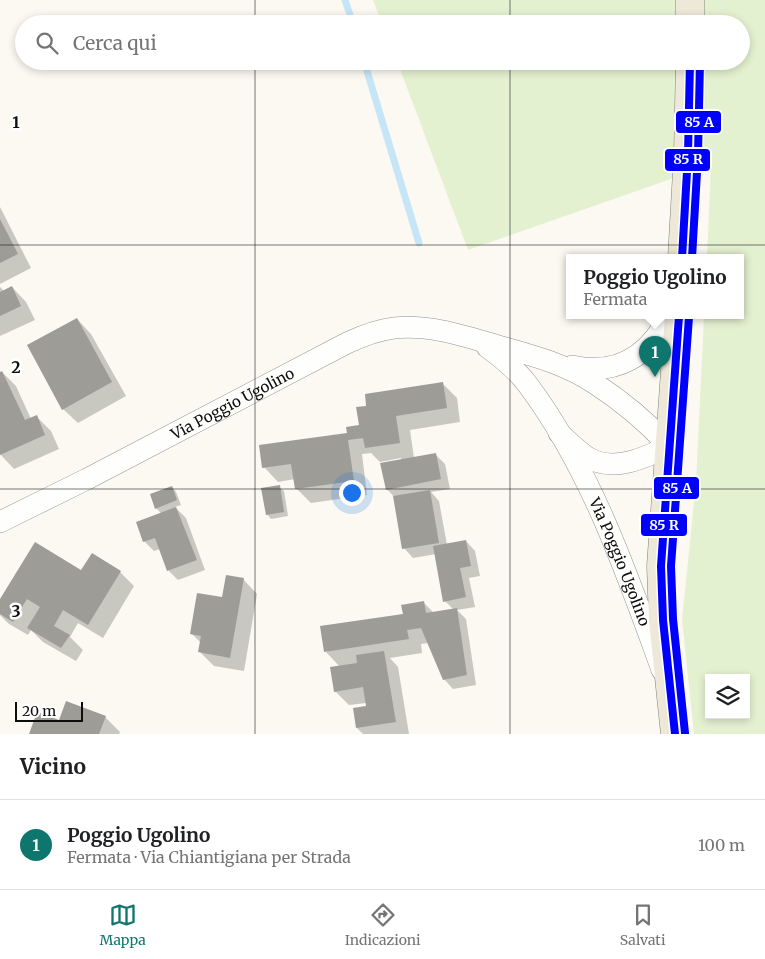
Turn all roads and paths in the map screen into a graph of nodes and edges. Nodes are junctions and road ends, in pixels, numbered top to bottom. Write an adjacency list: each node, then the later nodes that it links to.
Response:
1 (690, 0): 2 (main road)
2 (690, 15)
3 (690, 70): 4 (main road)
4 (682, 254)
5 (668, 319): 8 (street, Via Poggio Ugolino)
6 (679, 319): 10 (main road)
7 (476, 340): 8 (street, Via Poggio Ugolino); 9 (street, Via Poggio Ugolino); 11 (street, Via Poggio Ugolino)
8 (554, 362): 10 (street, Via Poggio Ugolino)
9 (560, 433): 10 (street, Via Poggio Ugolino); 12 (street, Via Poggio Ugolino)
10 (669, 446): 12 (main road)
11 (0, 522)
12 (670, 694): 13 (main road)
13 (675, 734)

